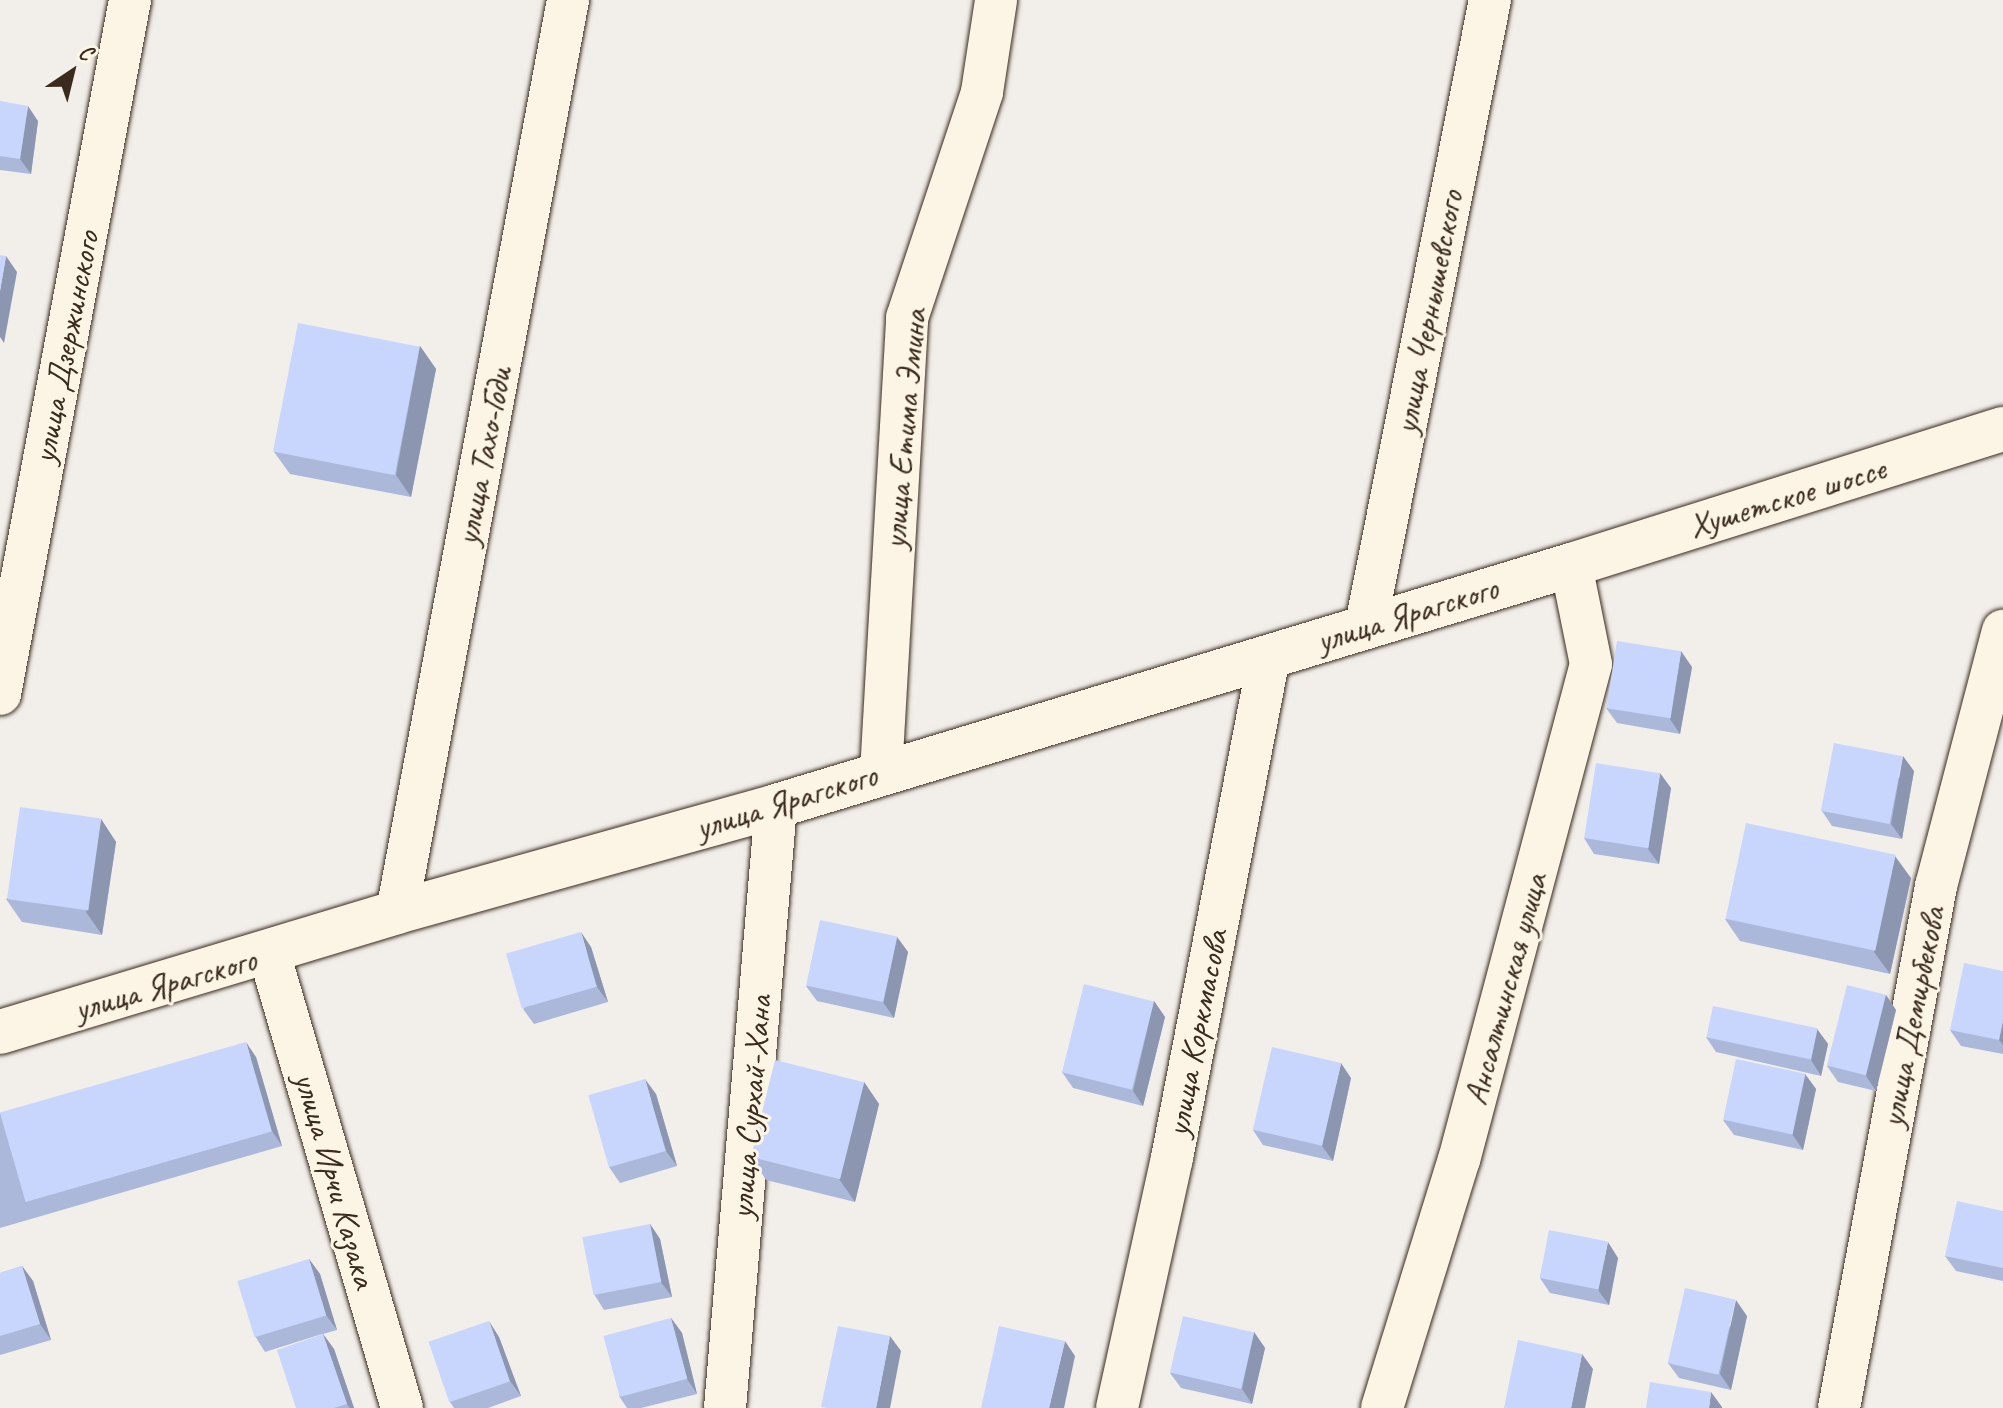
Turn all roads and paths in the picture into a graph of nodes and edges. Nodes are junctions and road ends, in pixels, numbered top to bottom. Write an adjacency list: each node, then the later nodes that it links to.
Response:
1 (130, 0): 10 (street, улица Дзержинского)
2 (568, 0): 13 (street, улица Тахо-Годи)
3 (996, 0): 11 (street, улица Етима Эмина)
4 (1490, 0): 7 (street, улица Чернышевского)
5 (2003, 429): 6 (main road, Хушетское шоссе)
6 (1571, 565): 7 (main road, улица Ярагского); 19 (street, Ансалтинская улица)
7 (1366, 625): 9 (main road, улица Ярагского)
8 (2003, 631): 20 (street, улица Демирбекова)
9 (1269, 657): 11 (main road, улица Ярагского); 18 (street, улица Коркмасова)
10 (0, 694)
11 (881, 773): 12 (main road, улица Ярагского)
12 (776, 806): 13 (main road, улица Ярагского); 17 (street, улица Сурхай-Хана)
13 (397, 912): 14 (main road, улица Ярагского)
14 (269, 953): 15 (main road, улица Ярагского); 16 (street, улица Ирчи Казака)
15 (0, 1032)
16 (402, 1408)
17 (725, 1408)
18 (1117, 1408)
19 (1382, 1408)
20 (1839, 1408)

